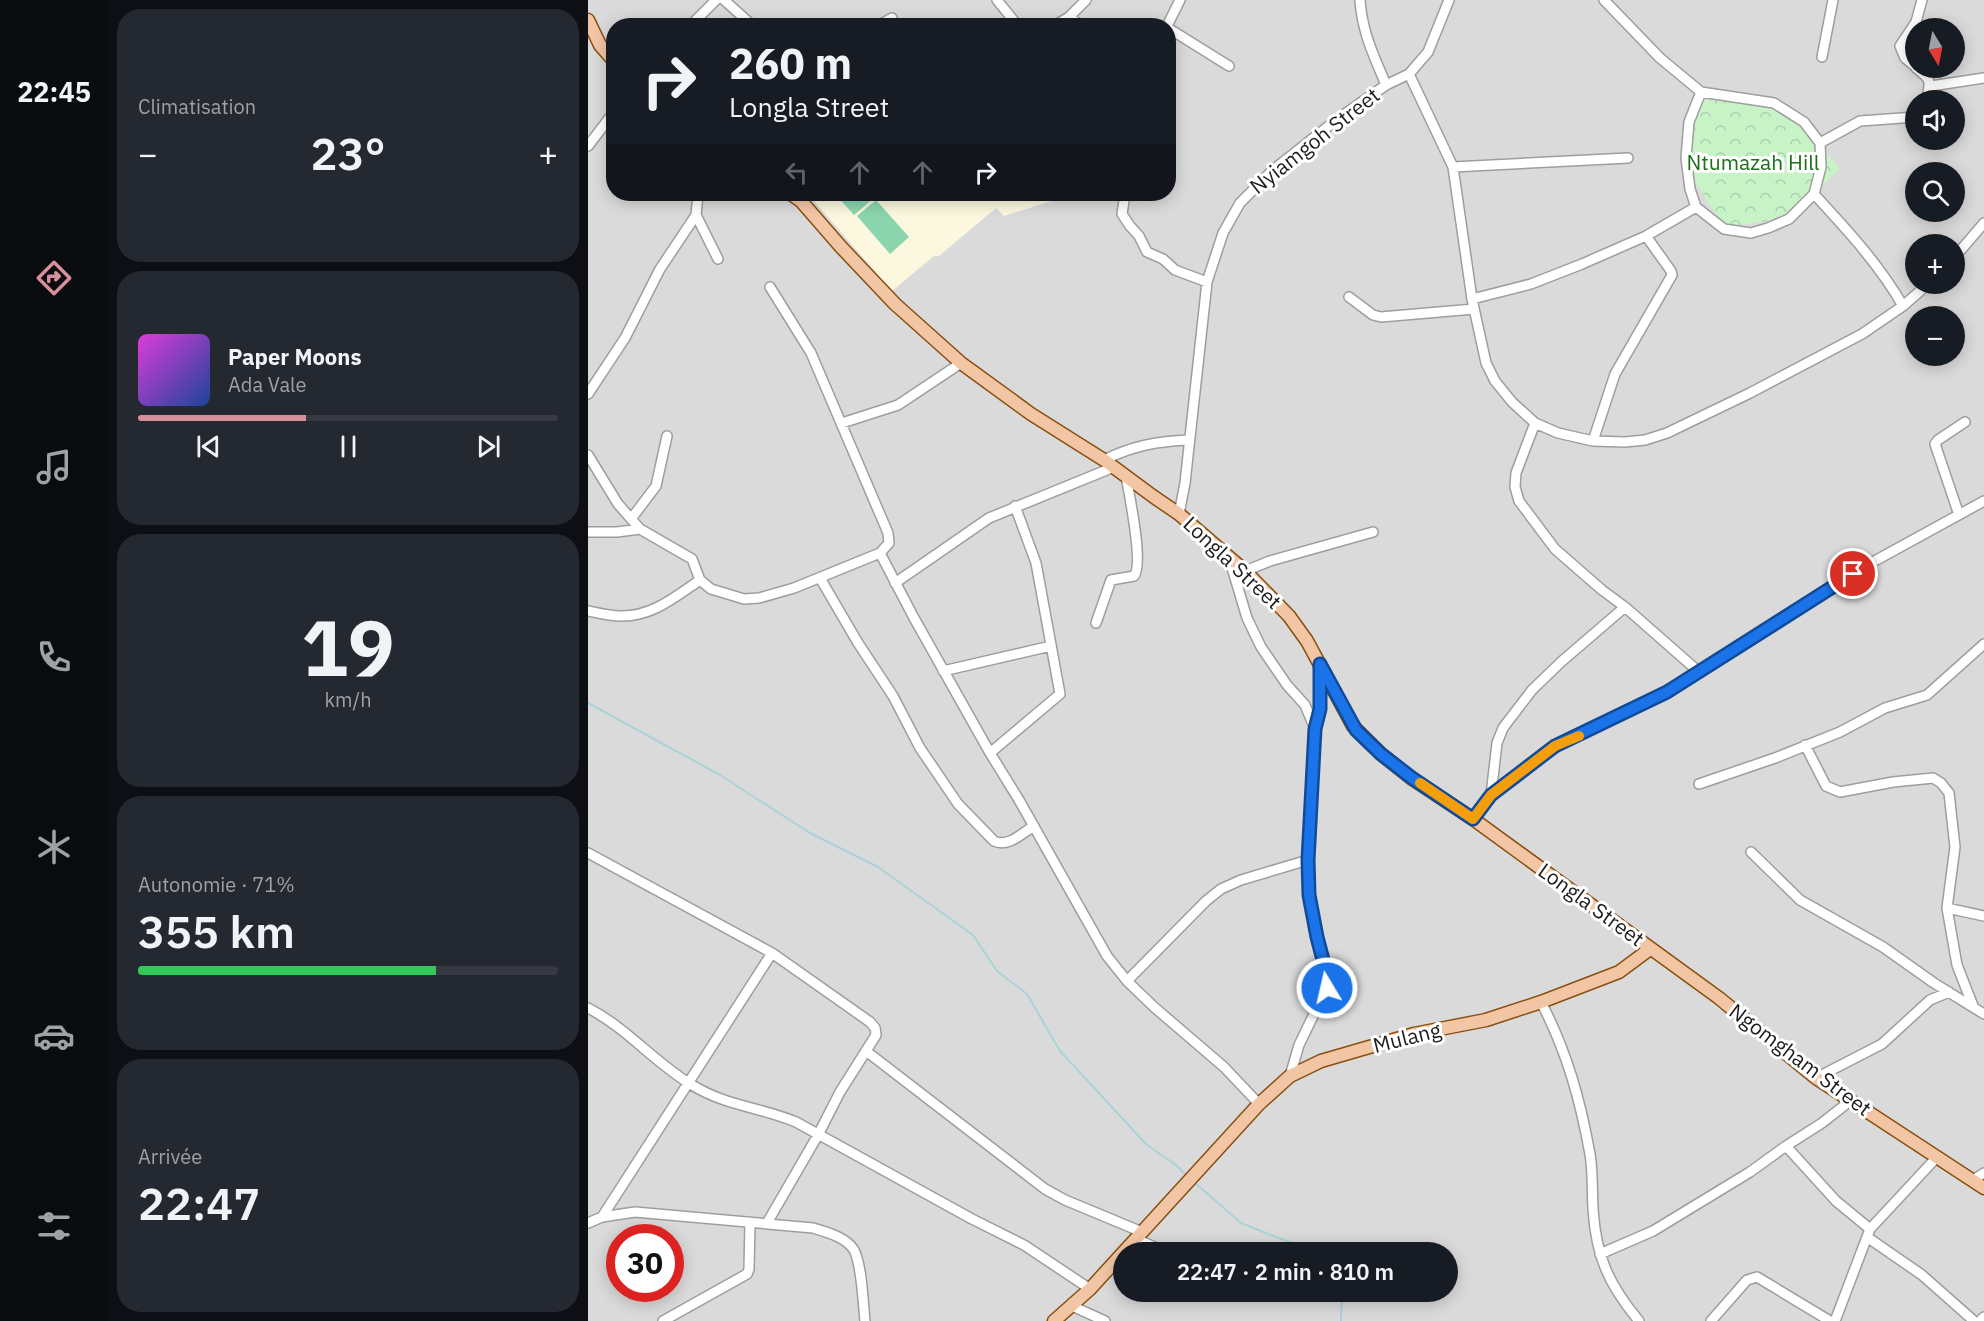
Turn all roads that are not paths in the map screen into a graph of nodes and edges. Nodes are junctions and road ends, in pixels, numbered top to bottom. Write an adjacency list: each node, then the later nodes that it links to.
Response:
1 (717, 0): 12 (street)
2 (724, 0): 13 (street)
3 (997, 0): 14 (street)
4 (1086, 0): 11 (street)
5 (1179, 0): 15 (street)
6 (1360, 0): 27 (street)
7 (1449, 0): 24 (street, Nyiamgoh Street)
8 (1604, 0): 30 (street)
9 (1833, 0): 21 (street)
10 (1922, 0): 16 (street)
11 (1069, 17)
12 (698, 18)
13 (744, 18)
14 (1012, 18)
15 (1172, 18)
16 (1917, 18)
17 (588, 20): 20 (main road)
18 (1176, 32): 23 (street)
19 (1905, 38): 22 (street)
20 (606, 52)
21 (1822, 57)
22 (1905, 58)
23 (1229, 66)
24 (1409, 74): 27 (street, Nyiamgoh Street); 36 (street)
25 (1927, 78): 28 (street)
26 (1984, 78): 28 (street)
27 (1386, 85): 47 (street, Nyiamgoh Street)
28 (1931, 86): 29 (street)
29 (1930, 90)
30 (1701, 92): 33 (street); 41 (street)
31 (1905, 118): 33 (street)
32 (606, 122): 34 (street)
33 (1820, 143): 37 (street)
34 (588, 146)
35 (1628, 158): 36 (street)
36 (1453, 167): 51 (street)
37 (1814, 194): 41 (street); 52 (street)
38 (697, 201): 42 (street)
39 (801, 201): 53 (main road, Longla Street)
40 (1124, 201): 47 (street)
41 (1696, 207): 44 (street)
42 (696, 215): 46 (street); 54 (street)
43 (1983, 225): 45 (street)
44 (1646, 236): 51 (street); 60 (street)
45 (1965, 245)
46 (718, 259)
47 (1207, 282): 59 (street, Nyiamgoh Street)
48 (770, 286): 56 (street)
49 (1917, 294): 52 (street)
50 (1349, 297): 51 (street)
51 (1473, 304): 57 (street)
52 (1903, 306): 60 (street)
53 (961, 363): 56 (street); 62 (main road, Longla Street)
54 (588, 394)
55 (1965, 422): 67 (street)
56 (842, 423): 72 (street)
57 (1534, 423): 60 (street); 78 (street)
58 (667, 436): 68 (street)
59 (1189, 440): 62 (street); 66 (street, Nyiamgoh Street)
60 (1593, 441)
61 (588, 455): 68 (street)
62 (1109, 463): 63 (main road, Longla Street); 65 (street)
63 (1126, 476): 66 (main road, Longla Street); 80 (street)
64 (1984, 501): 67 (street)
65 (1015, 506): 77 (street); 82 (street)
66 (1179, 514): 73 (main road, Longla Street)
67 (1959, 515): 85 (street)
68 (631, 519): 69 (street)
69 (640, 529): 71 (street); 76 (street)
70 (1373, 531): 74 (street)
71 (588, 532)
72 (880, 553): 75 (street); 77 (street)
73 (1229, 558): 74 (main road, Longla Street); 86 (street)
74 (1245, 571): 83 (main road, Longla Street)
75 (820, 578): 76 (street); 92 (street)
76 (700, 580): 79 (street)
77 (895, 583): 84 (street)
78 (1625, 607): 85 (street); 90 (street)
79 (588, 611)
80 (1096, 623)
81 (1984, 644): 87 (street)
82 (1051, 646): 84 (street); 88 (street)
83 (1320, 664): 86 (street); 91 (main road, Longla Street)
84 (943, 671): 88 (street)
85 (1699, 672): 90 (street)
86 (1315, 729): 95 (street)
87 (1804, 745): 89 (street); 96 (street)
88 (990, 753): 92 (street)
89 (1699, 784)
90 (1491, 795): 91 (street)
91 (1473, 819): 98 (main road, Longla Street)
92 (1034, 826): 100 (street)
93 (1751, 852): 101 (street)
94 (588, 853): 99 (street)
95 (1308, 860): 100 (street); 109 (street)
96 (1947, 908): 97 (street); 105 (street)
97 (1984, 916)
98 (1650, 949): 104 (main road, Mulang); 110 (main road, Ngomgham Street)
99 (772, 953): 108 (street); 111 (street)
100 (1127, 981): 113 (street)
101 (1934, 983): 102 (street); 103 (street)
102 (1949, 992): 103 (street); 105 (street)
103 (1930, 1000): 110 (street)
104 (1541, 1002): 109 (main road, Mulang); 127 (street)
105 (1972, 1006): 107 (street)
106 (588, 1008): 111 (street)
107 (1984, 1014)
108 (866, 1051): 114 (street); 125 (street)
109 (1290, 1076): 113 (main road, Mulang)
110 (1816, 1078): 112 (main road, Ngomgham Street)
111 (689, 1083): 114 (street); 120 (street)
112 (1850, 1101): 115 (street); 116 (main road, Ngomgham Street)
113 (1259, 1104): 125 (main road, Mulang)
114 (818, 1135): 123 (street); 128 (street)
115 (1786, 1146): 124 (street); 127 (street)
116 (1937, 1157): 118 (main road, Ngomgham Street); 124 (street)
117 (1984, 1173): 118 (street)
118 (1973, 1180): 119 (main road, Ngomgham Street)
119 (1984, 1188)
120 (602, 1217): 121 (street); 122 (street)
121 (750, 1222): 123 (street); 131 (street)
122 (588, 1223)
123 (767, 1223): 132 (street)
124 (1869, 1233): 138 (street); 139 (street)
125 (1139, 1235): 126 (street); 128 (main road, Mulang)
126 (1151, 1242)
127 (1600, 1254): 135 (street)
128 (1090, 1289): 129 (main road, Mulang)
129 (1072, 1305): 133 (main road, Mulang); 134 (street)
130 (1984, 1317): 140 (street)
131 (663, 1321)
132 (865, 1321)
133 (1054, 1321)
134 (1105, 1321)
135 (1639, 1321)
136 (1711, 1321): 137 (street)
137 (1830, 1321)
138 (1835, 1321)
139 (1974, 1321)
140 (1980, 1321)

